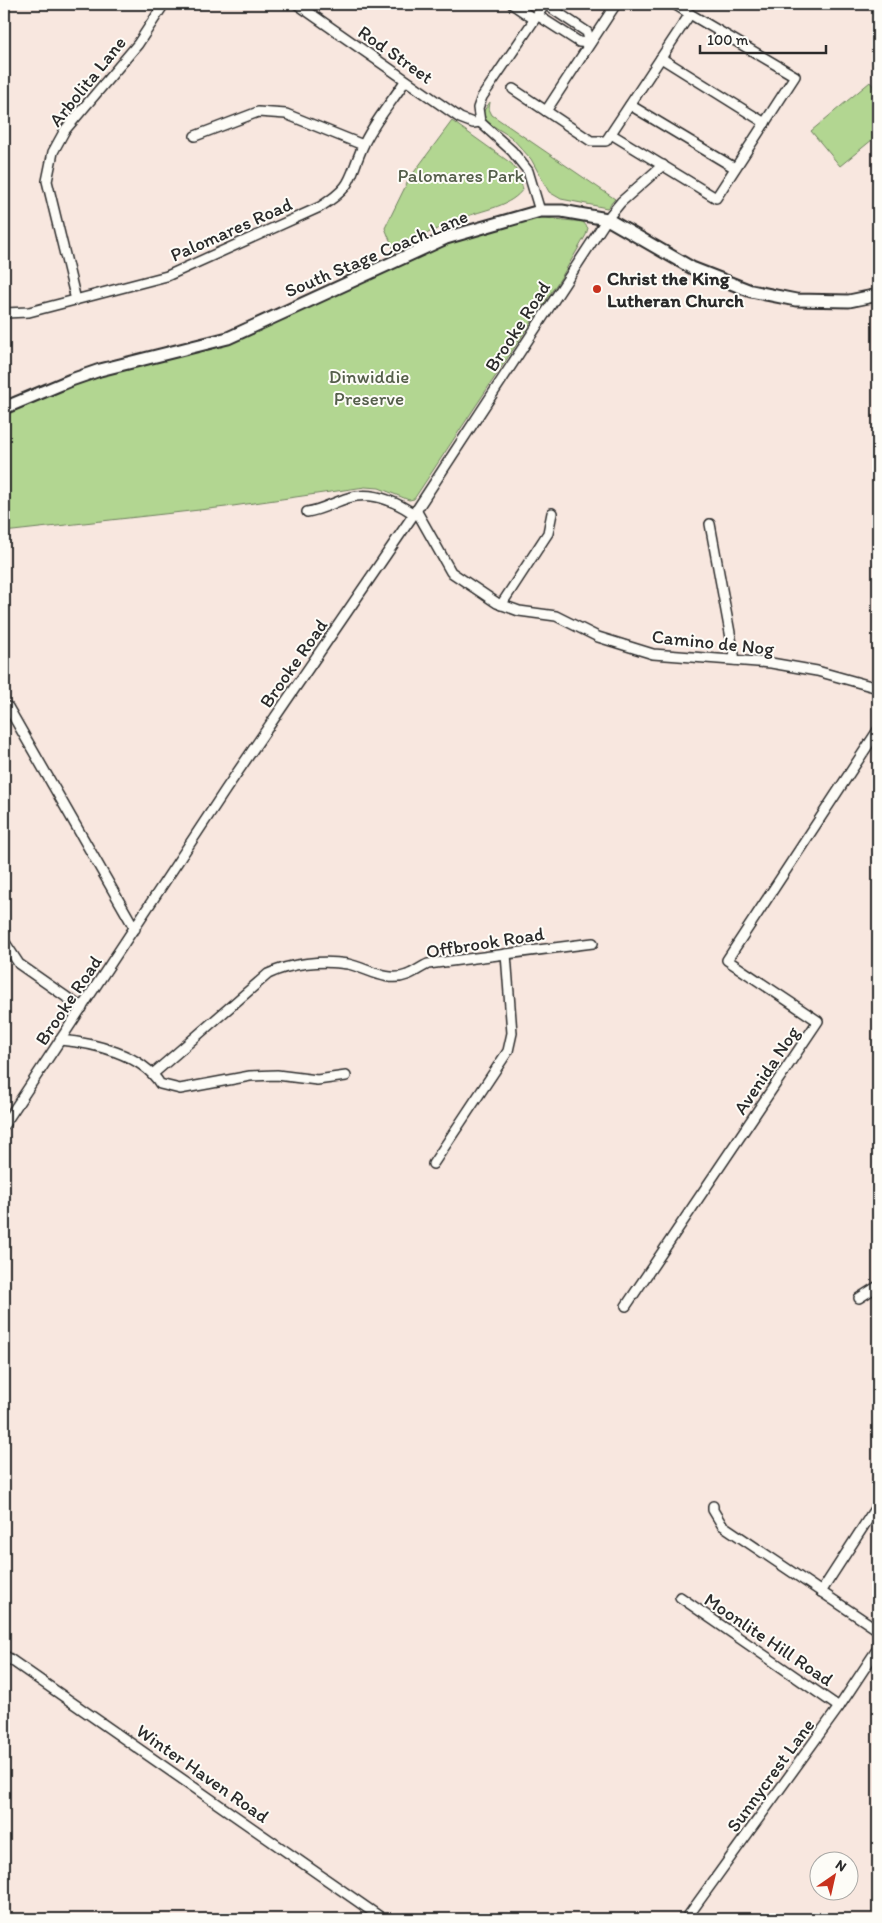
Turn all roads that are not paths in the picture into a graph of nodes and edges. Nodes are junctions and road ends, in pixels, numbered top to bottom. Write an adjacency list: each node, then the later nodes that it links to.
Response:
1 (164, 4): 25 (street, Arbolita Lane)
2 (297, 4): 11 (street, Rod Street)
3 (512, 4): 8 (street)
4 (545, 4): 8 (street); 9 (street)
5 (616, 4): 9 (street)
6 (674, 4): 7 (street)
7 (690, 14): 10 (street); 16 (street)
8 (535, 17): 9 (street); 15 (street)
9 (590, 42): 14 (street)
10 (661, 58): 13 (street); 16 (street)
11 (405, 81): 15 (street, Rod Street); 19 (street, Palomares Road)
12 (513, 89): 14 (street)
13 (630, 105): 17 (street); 21 (street)
14 (546, 111): 17 (street)
15 (480, 122): 22 (street)
16 (765, 123): 21 (street)
17 (611, 134): 20 (street)
18 (195, 136): 19 (street)
19 (363, 145): 25 (street, Palomares Road)
20 (662, 165): 21 (street); 23 (street, Brooke Road)
21 (735, 168)
22 (540, 211): 23 (main road, South Stage Coach Lane); 27 (main road, South Stage Coach Lane)
23 (607, 219): 24 (main road, South Stage Coach Lane); 29 (street, Brooke Road)
24 (878, 295)
25 (76, 300): 26 (street, Palomares Road)
26 (4, 314)
27 (4, 408)
28 (307, 512): 29 (street)
29 (415, 512): 32 (street, Camino de Nog); 37 (street, Brooke Road)
30 (552, 513): 32 (street)
31 (710, 524): 33 (street)
32 (501, 605): 33 (street, Camino de Nog)
33 (735, 660): 34 (street, Camino de Nog)
34 (878, 688)
35 (8, 707): 37 (street)
36 (878, 730): 49 (street, Avenida Nog)
37 (135, 929): 41 (street, Brooke Road)
38 (4, 941): 41 (street)
39 (593, 943): 40 (street, Offbrook Road)
40 (506, 954): 43 (street, Offbrook Road); 46 (street)
41 (82, 1008): 42 (street, Brooke Road)
42 (60, 1040): 43 (street); 45 (street, Brooke Road)
43 (154, 1074): 44 (street)
44 (346, 1076)
45 (4, 1125)
46 (432, 1164)
47 (878, 1286): 48 (street)
48 (859, 1298)
49 (626, 1306)
50 (713, 1506): 52 (street)
51 (876, 1507): 52 (street)
52 (821, 1592): 54 (street)
53 (680, 1598): 57 (street, Moonlite Hill Road)
54 (878, 1630)
55 (878, 1648): 57 (street, Sunnycrest Lane)
56 (4, 1655): 58 (street, Winter Haven Road)
57 (839, 1707): 59 (street, Sunnycrest Lane)
58 (383, 1919)
59 (686, 1919)

